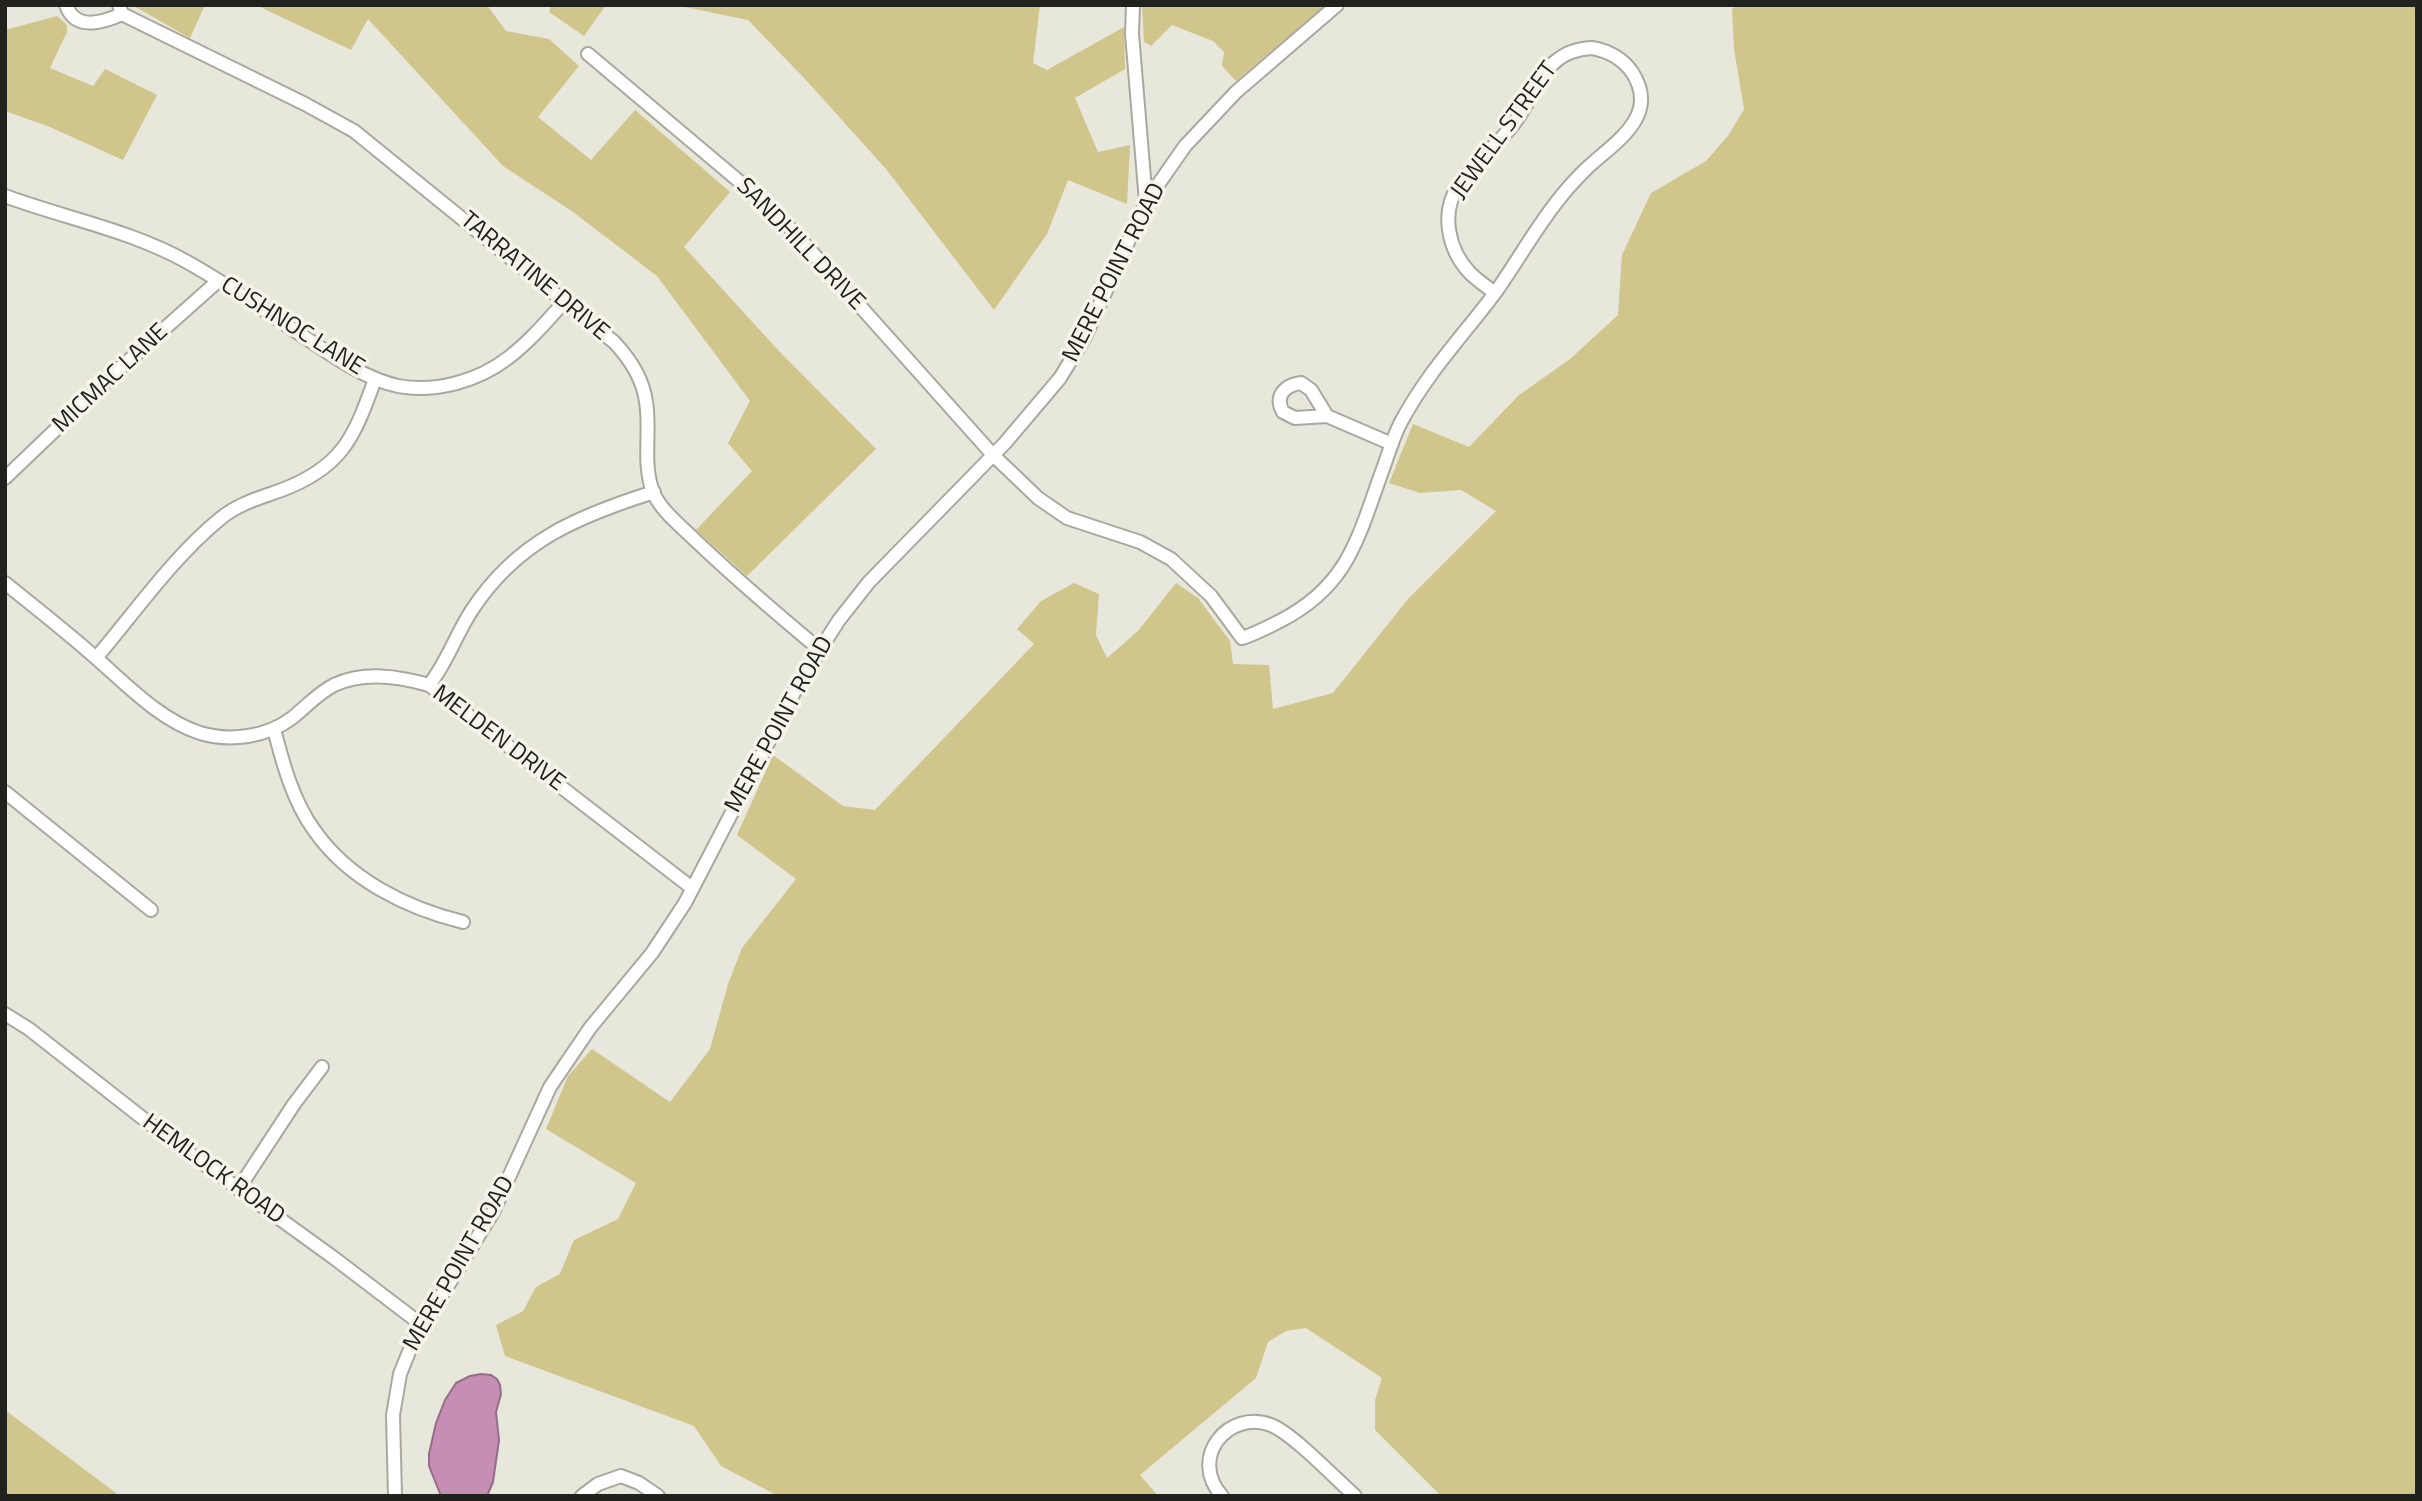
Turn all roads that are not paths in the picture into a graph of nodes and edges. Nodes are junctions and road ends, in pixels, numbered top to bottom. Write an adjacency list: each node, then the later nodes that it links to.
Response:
1 (66, 5): 4 (street, TARRATINE DRIVE)
2 (1133, 5): 7 (street)
3 (1337, 5): 7 (street, MERE POINT ROAD)
4 (120, 10): 10 (street, TARRATINE DRIVE)
5 (588, 54): 14 (street, SANDHILL DRIVE)
6 (5, 196): 8 (street, CUSHNOC LANE)
7 (1146, 202): 14 (street, MERE POINT ROAD)
8 (218, 281): 11 (street, CUSHNOC LANE); 15 (street, MICMAC LANE)
9 (1495, 293): 9 (street, JEWELL STREET); 13 (street, JEWELL STREET)
10 (564, 302): 11 (street, CUSHNOC LANE); 16 (street, TARRATINE DRIVE)
11 (375, 379): 20 (street)
12 (1327, 416): 13 (street)
13 (1392, 444): 18 (street, JEWELL STREET)
14 (993, 455): 18 (street, SANDHILL DRIVE); 19 (street, MERE POINT ROAD)
15 (5, 478)
16 (654, 492): 19 (street, TARRATINE DRIVE); 21 (street)
17 (5, 583): 20 (street, MELDEN DRIVE)
18 (1242, 638)
19 (819, 649): 24 (street, MERE POINT ROAD)
20 (96, 658): 22 (street, MELDEN DRIVE)
21 (429, 685): 22 (street, MELDEN DRIVE); 24 (street, MELDEN DRIVE)
22 (274, 730): 26 (street)
23 (5, 792): 25 (street)
24 (692, 888): 30 (street, MERE POINT ROAD)
25 (151, 910)
26 (463, 922)
27 (5, 1014): 29 (street, HEMLOCK ROAD)
28 (322, 1067): 29 (street)
29 (239, 1188): 30 (street, HEMLOCK ROAD)
30 (422, 1325): 31 (street, MERE POINT ROAD)
31 (395, 1496)
32 (583, 1496): 33 (street)
33 (658, 1496)
34 (1222, 1496): 35 (street)
35 (1355, 1496)

